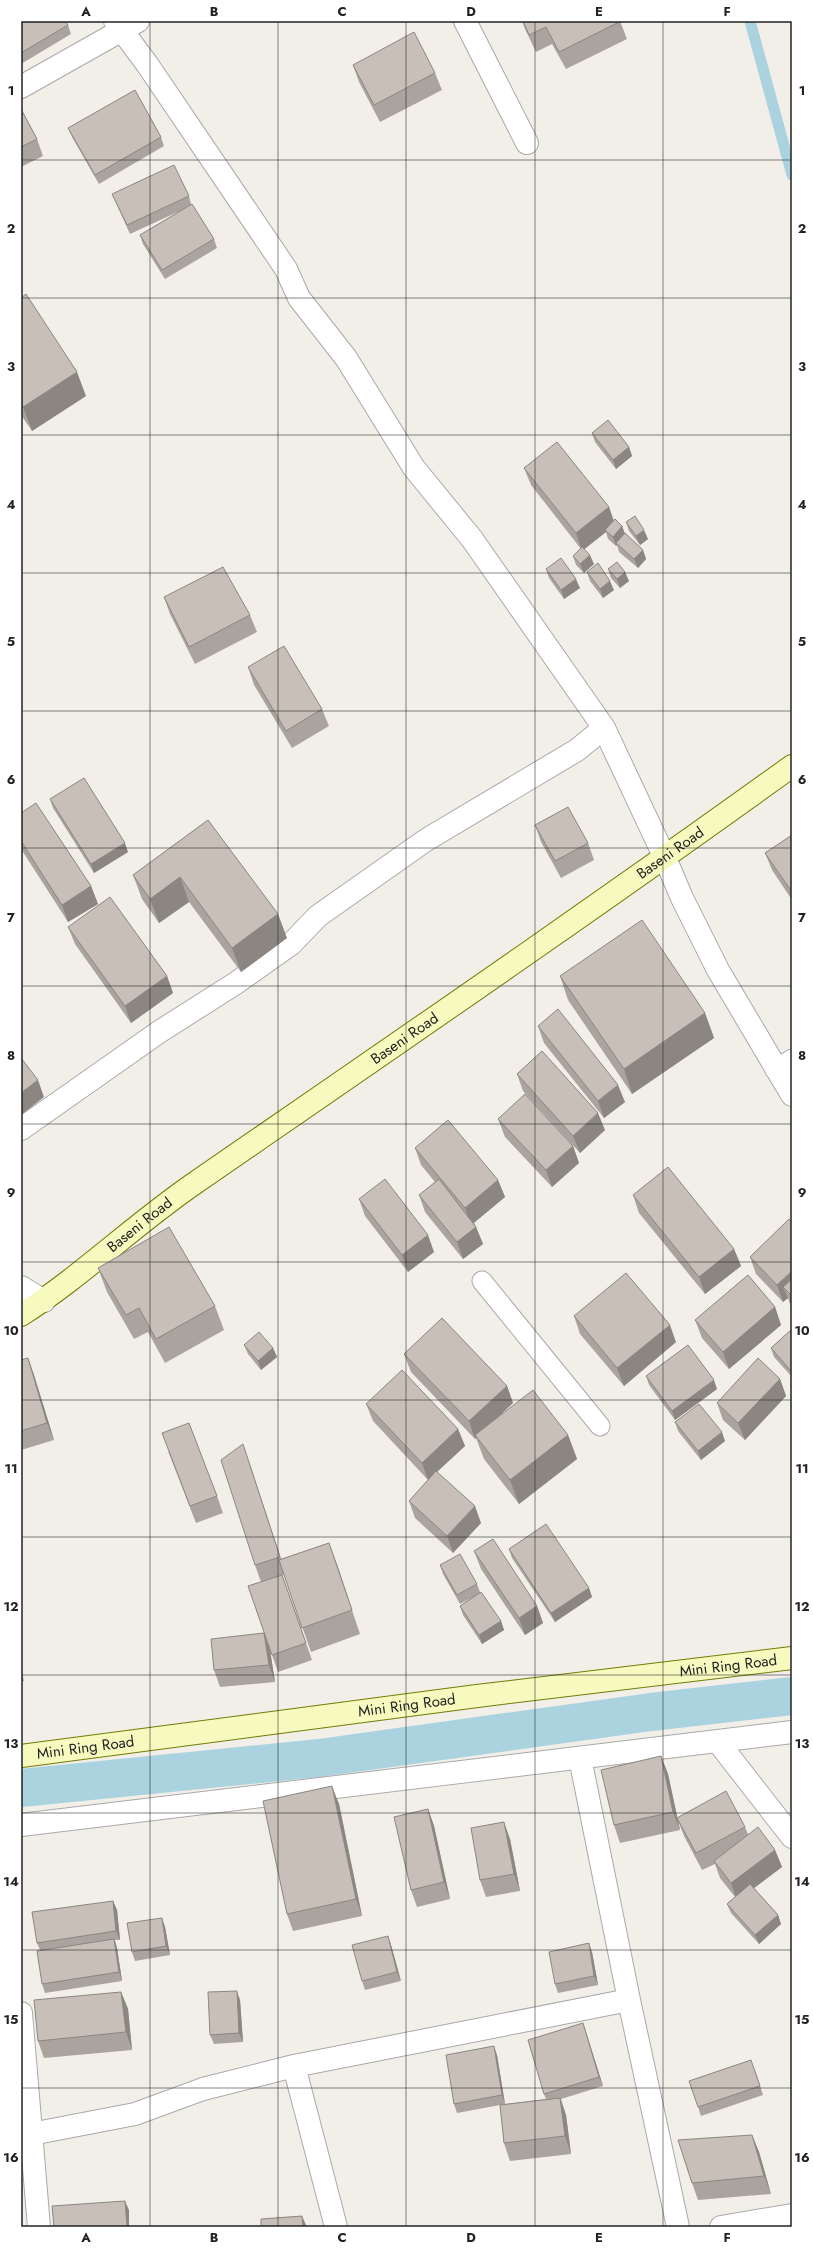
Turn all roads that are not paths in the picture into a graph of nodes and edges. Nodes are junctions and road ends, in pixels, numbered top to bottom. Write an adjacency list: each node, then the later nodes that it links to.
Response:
1 (465, 21): 4 (street)
2 (124, 24): 3 (street); 5 (street)
3 (21, 87)
4 (527, 143)
5 (604, 728): 7 (street); 10 (street)
6 (792, 766): 7 (street, Baseni Road)
7 (666, 858): 8 (street); 13 (street, Baseni Road)
8 (784, 1064): 9 (street)
9 (792, 1095)
10 (21, 1129)
11 (482, 1281): 15 (lane)
12 (21, 1287): 13 (street)
13 (44, 1301): 14 (street, Baseni Road)
14 (21, 1315)
15 (600, 1426)
16 (792, 1658): 19 (street, Mini Ring Road)
17 (792, 1732): 18 (street)
18 (718, 1742): 20 (street); 22 (street)
19 (21, 1756)
20 (580, 1758): 21 (street); 23 (street)
21 (21, 1825)
22 (792, 1838)
23 (629, 2000): 25 (street); 30 (street)
24 (21, 2014): 26 (street)
25 (294, 2066): 26 (street); 29 (street)
26 (31, 2134): 28 (street)
27 (792, 2215): 31 (street)
28 (39, 2227)
29 (336, 2227)
30 (678, 2227)
31 (721, 2227)

